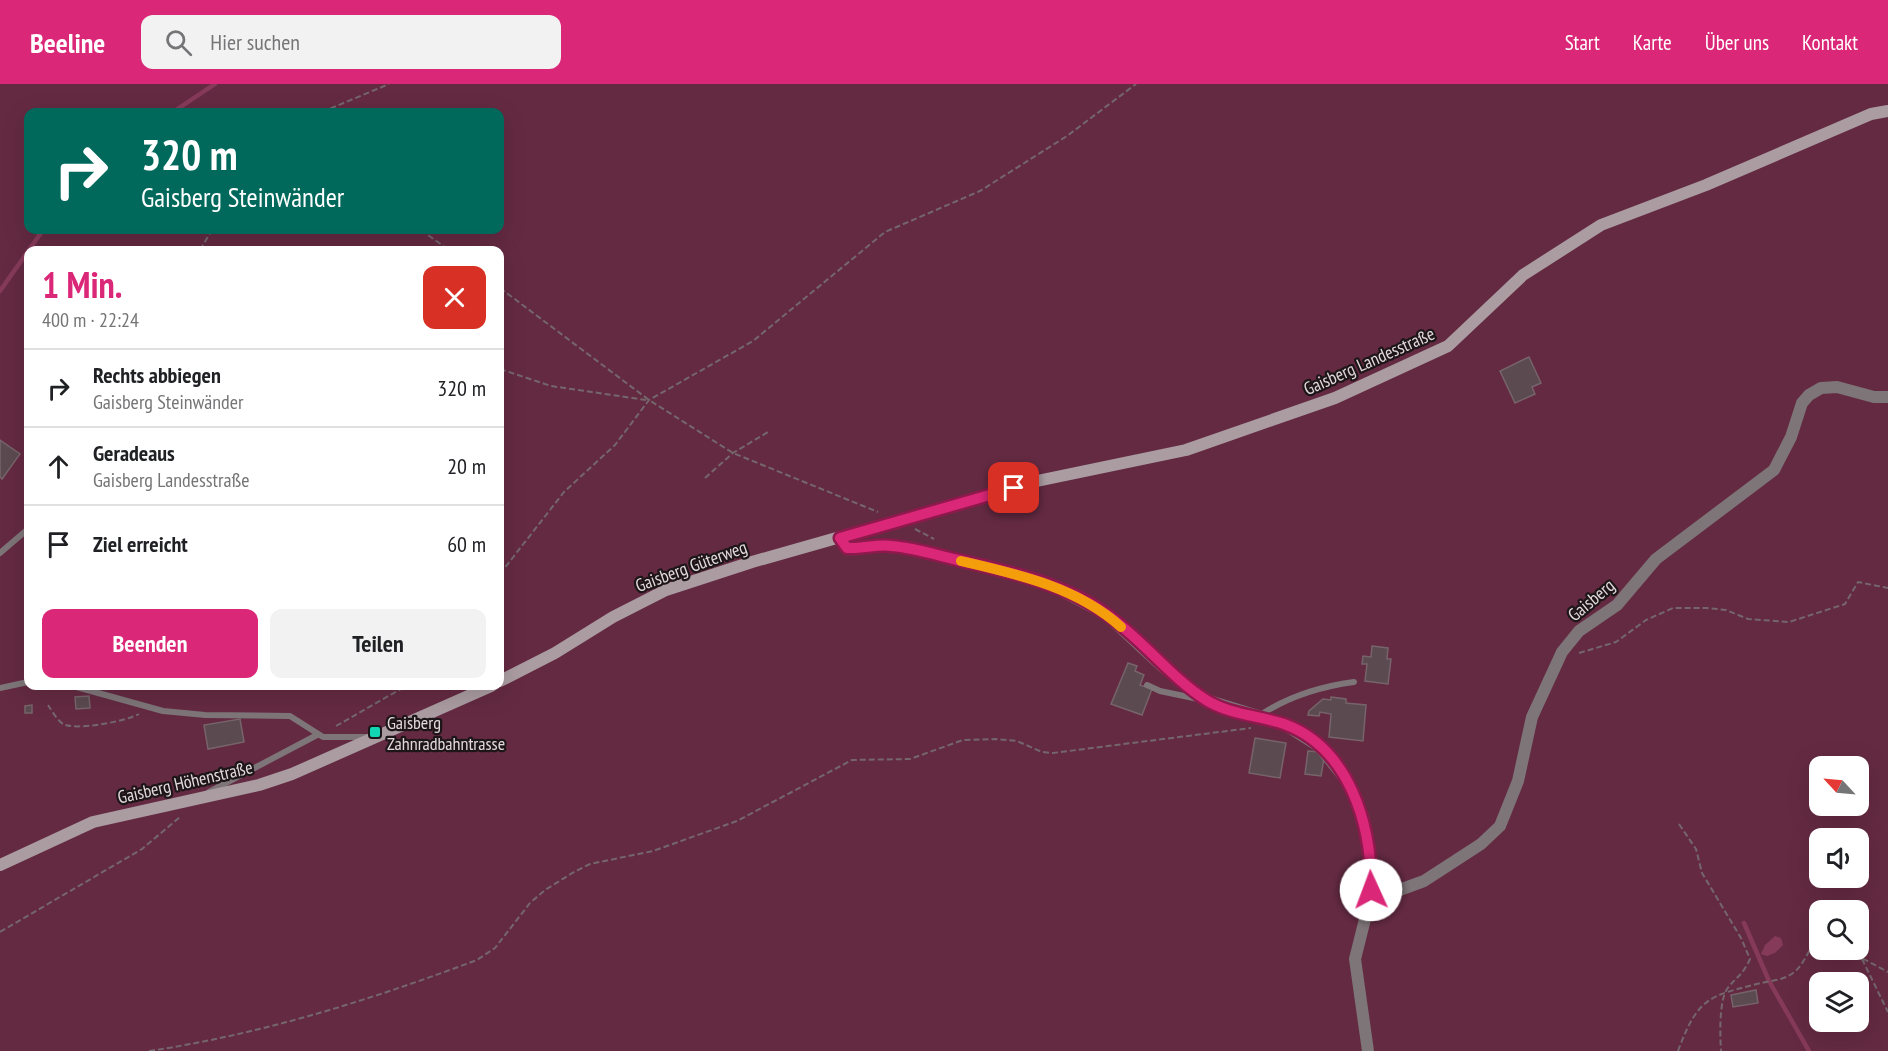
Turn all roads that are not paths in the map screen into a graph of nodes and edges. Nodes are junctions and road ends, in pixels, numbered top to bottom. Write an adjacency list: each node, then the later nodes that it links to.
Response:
1 (1888, 111): 4 (main road, Gaisberg Landesstraße)
2 (1888, 397): 19 (street, Gaisberg)
3 (24, 532): 5 (lane)
4 (840, 538): 6 (main road, Gaisberg Güterweg); 13 (street)
5 (0, 553)
6 (504, 679)
7 (1354, 682): 14 (lane)
8 (24, 683): 10 (lane)
9 (1147, 685): 13 (lane)
10 (0, 688)
11 (87, 690): 15 (lane)
12 (481, 690): 16 (main road)
13 (1206, 700): 14 (street)
14 (1268, 720): 19 (street)
15 (317, 735): 16 (lane); 17 (lane)
16 (377, 737): 17 (main road, Gaisberg Höhenstraße)
17 (198, 798): 18 (main road, Gaisberg Höhenstraße)
18 (0, 865)
19 (1371, 895): 20 (street)
20 (1368, 1051)

